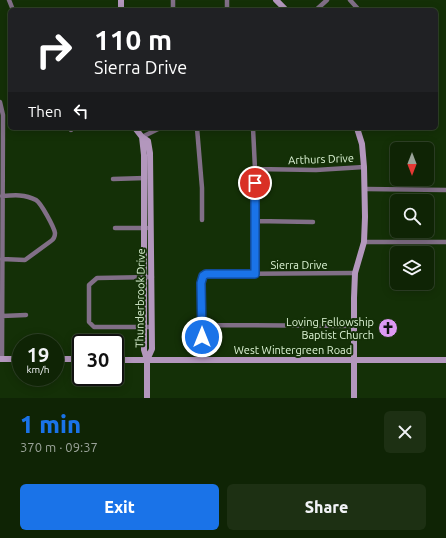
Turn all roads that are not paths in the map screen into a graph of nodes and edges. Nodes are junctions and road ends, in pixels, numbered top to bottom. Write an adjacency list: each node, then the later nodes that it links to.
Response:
1 (276, 0): 4 (street)
2 (327, 0): 5 (street)
3 (350, 0): 6 (street)
4 (284, 8)
5 (318, 8)
6 (357, 8)
7 (0, 102): 21 (street)
8 (137, 130): 13 (street, Thunderbrook Drive)
9 (156, 130): 13 (street)
10 (197, 130): 22 (street)
11 (253, 130): 15 (street)
12 (358, 130): 14 (street)
13 (142, 137): 16 (street, Thunderbrook Drive); 18 (street, Thunderbrook Drive)
14 (364, 167): 15 (street, Arthurs Drive); 19 (street)
15 (255, 169): 23 (street)
16 (144, 178): 17 (street); 18 (street); 26 (street, Thunderbrook Drive)
17 (113, 179)
18 (151, 180): 26 (street, Thunderbrook Drive)
19 (366, 189): 20 (street); 27 (street)
20 (446, 190)
21 (2, 196): 29 (street); 29 (street)
22 (202, 220)
23 (255, 221): 24 (street); 31 (street)
24 (313, 222)
25 (115, 228): 26 (street)
26 (147, 228): 32 (street, Thunderbrook Drive); 33 (street, Thunderbrook Drive)
27 (364, 242): 28 (street); 30 (street)
28 (446, 242)
29 (2, 259): 35 (street)
30 (355, 273): 31 (street, Sierra Drive); 37 (street)
31 (255, 274): 36 (street, Sierra Drive)
32 (144, 277): 33 (street); 39 (street, Thunderbrook Drive); 39 (street)
33 (152, 277): 38 (street, Thunderbrook Drive)
34 (26, 314): 35 (street)
35 (2, 316): 40 (street)
36 (202, 326): 37 (street); 44 (street)
37 (355, 326): 45 (street)
38 (151, 327): 39 (street); 43 (street, Thunderbrook Drive)
39 (144, 328): 43 (street, Thunderbrook Drive)
40 (1, 359): 41 (street)
41 (12, 359)
42 (124, 360): 43 (street, West Wintergreen Road)
43 (147, 360): 44 (street, West Wintergreen Road); 47 (street)
44 (202, 360): 45 (street, West Wintergreen Road)
45 (355, 360): 46 (street, West Wintergreen Road); 48 (street)
46 (446, 360)
47 (147, 398)
48 (354, 398)

